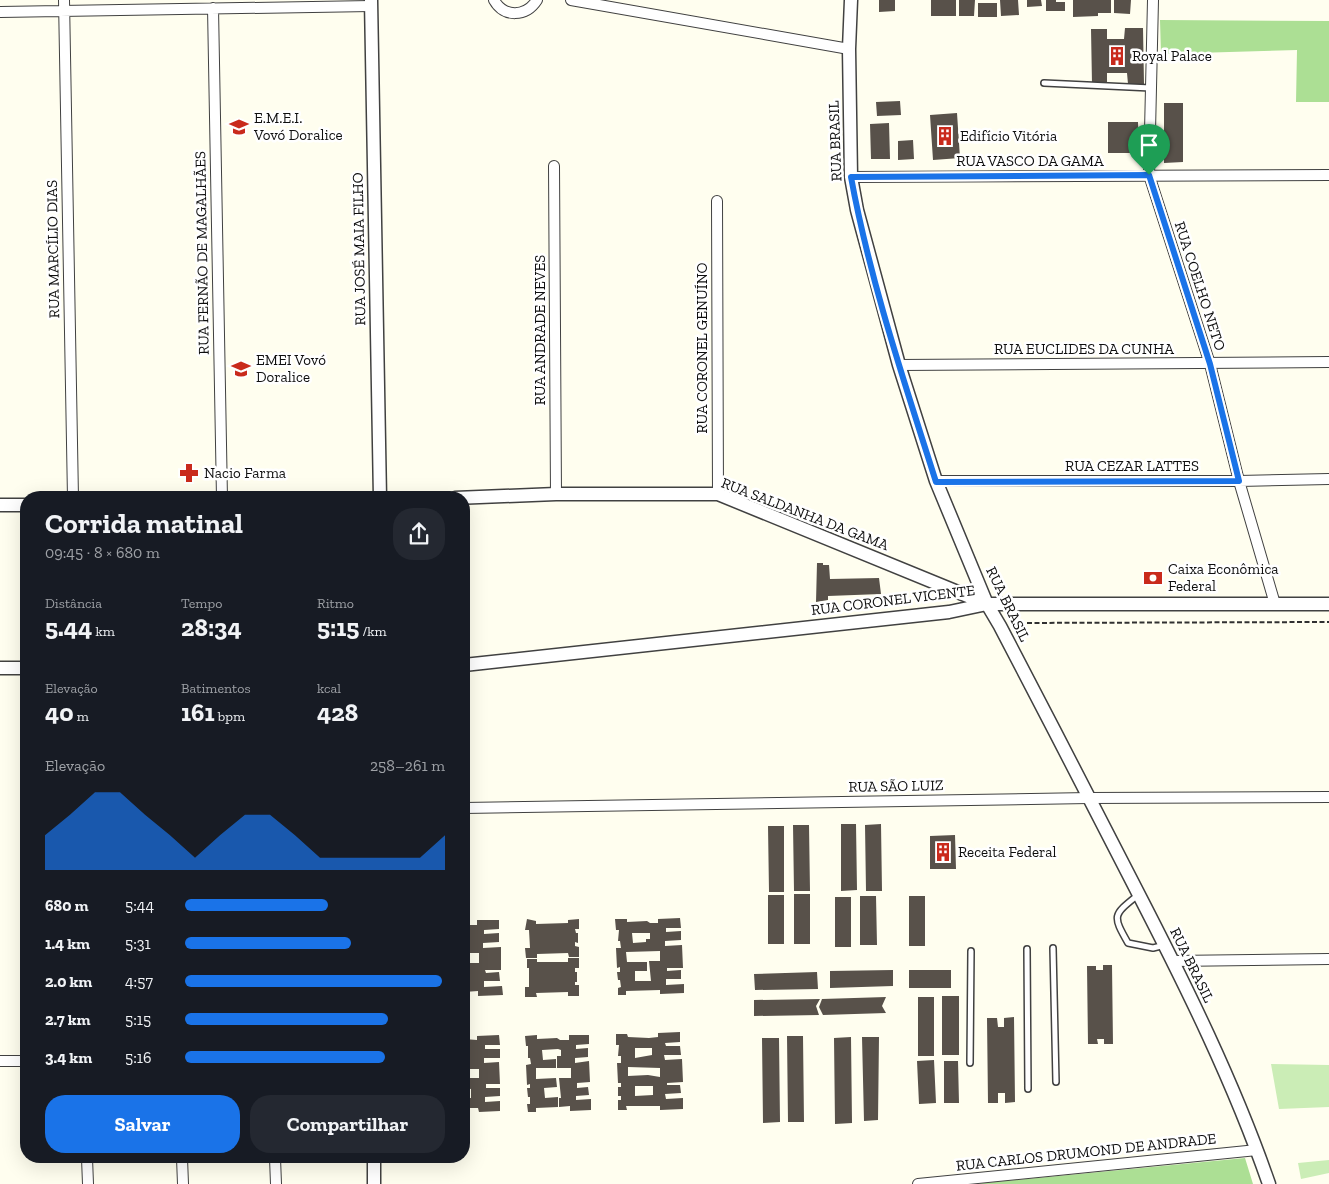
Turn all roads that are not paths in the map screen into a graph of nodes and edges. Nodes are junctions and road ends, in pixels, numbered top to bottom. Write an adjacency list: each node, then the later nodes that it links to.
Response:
1 (494, 0): 2 (street)
2 (536, 0)
3 (571, 0): 10 (street)
4 (851, 0): 10 (street, RUA BRASIL)
5 (1153, 0): 12 (street, RUA COELHO NETO)
6 (371, 3): 8 (street); 26 (street, RUA JOSÉ MAIA FILHO)
7 (64, 5): 8 (street); 9 (street); 24 (street, RUA MARCÍLIO DIAS)
8 (213, 8): 25 (street, RUA FERNÃO DE MAGALHÃES)
9 (0, 12)
10 (849, 50): 16 (street, RUA BRASIL)
11 (1044, 83): 12 (lane)
12 (1151, 88): 14 (street, RUA COELHO NETO)
13 (554, 166): 27 (street, RUA ANDRADE NEVES)
14 (1149, 175): 15 (street, RUA VASCO DA GAMA); 16 (street, RUA VASCO DA GAMA); 19 (street, RUA COELHO NETO)
15 (1329, 175)
16 (851, 177): 20 (street, RUA BRASIL)
17 (716, 201): 28 (street, RUA CORONEL GENUÍNO)
18 (1329, 362): 19 (street, RUA EUCLIDES DA CUNHA)
19 (1210, 364): 20 (street, RUA EUCLIDES DA CUNHA); 22 (street, RUA COELHO NETO)
20 (899, 365): 23 (street, RUA BRASIL)
21 (1329, 479): 22 (street, RUA CEZAR LATTES)
22 (1239, 481): 23 (street, RUA CEZAR LATTES); 33 (street, RUA COELHO NETO)
23 (936, 482): 32 (street, RUA BRASIL)
24 (73, 491)
25 (222, 491)
26 (380, 491)
27 (556, 494): 28 (street, RUA SALDANHA DA GAMA); 29 (street, RUA SALDANHA DA GAMA)
28 (718, 494): 32 (street, RUA SALDANHA DA GAMA)
29 (470, 497)
30 (0, 505): 31 (street)
31 (20, 505)
32 (987, 604): 33 (street, RUA CORONEL VICENTE); 35 (street, RUA CORONEL VICENTE); 39 (street, RUA BRASIL)
33 (1275, 604): 34 (street, RUA CORONEL VICENTE)
34 (1329, 604)
35 (470, 663)
36 (0, 668): 37 (street)
37 (20, 668)
38 (1329, 797): 39 (street, RUA SÃO LUIZ)
39 (1089, 798): 40 (street, RUA SÃO LUIZ); 41 (street, RUA BRASIL)
40 (470, 808)
41 (1139, 894): 42 (street, RUA BRASIL); 42 (lane)
42 (1164, 945): 47 (street, RUA BRASIL)
43 (1054, 948): 51 (lane)
44 (1027, 949): 52 (lane)
45 (971, 951): 50 (lane)
46 (1329, 960): 47 (street)
47 (1173, 962): 53 (street, RUA BRASIL)
48 (0, 1061): 49 (street)
49 (20, 1061)
50 (970, 1064)
51 (1056, 1082)
52 (1028, 1089)
53 (1257, 1150): 62 (street, RUA CARLOS DRUMOND DE ANDRADE); 63 (street, RUA BRASIL)
54 (87, 1163): 58 (street)
55 (182, 1163): 59 (street)
56 (275, 1163): 60 (street)
57 (374, 1163): 61 (street)
58 (88, 1184)
59 (183, 1184)
60 (276, 1184)
61 (374, 1184)
62 (918, 1184)
63 (1269, 1184)

